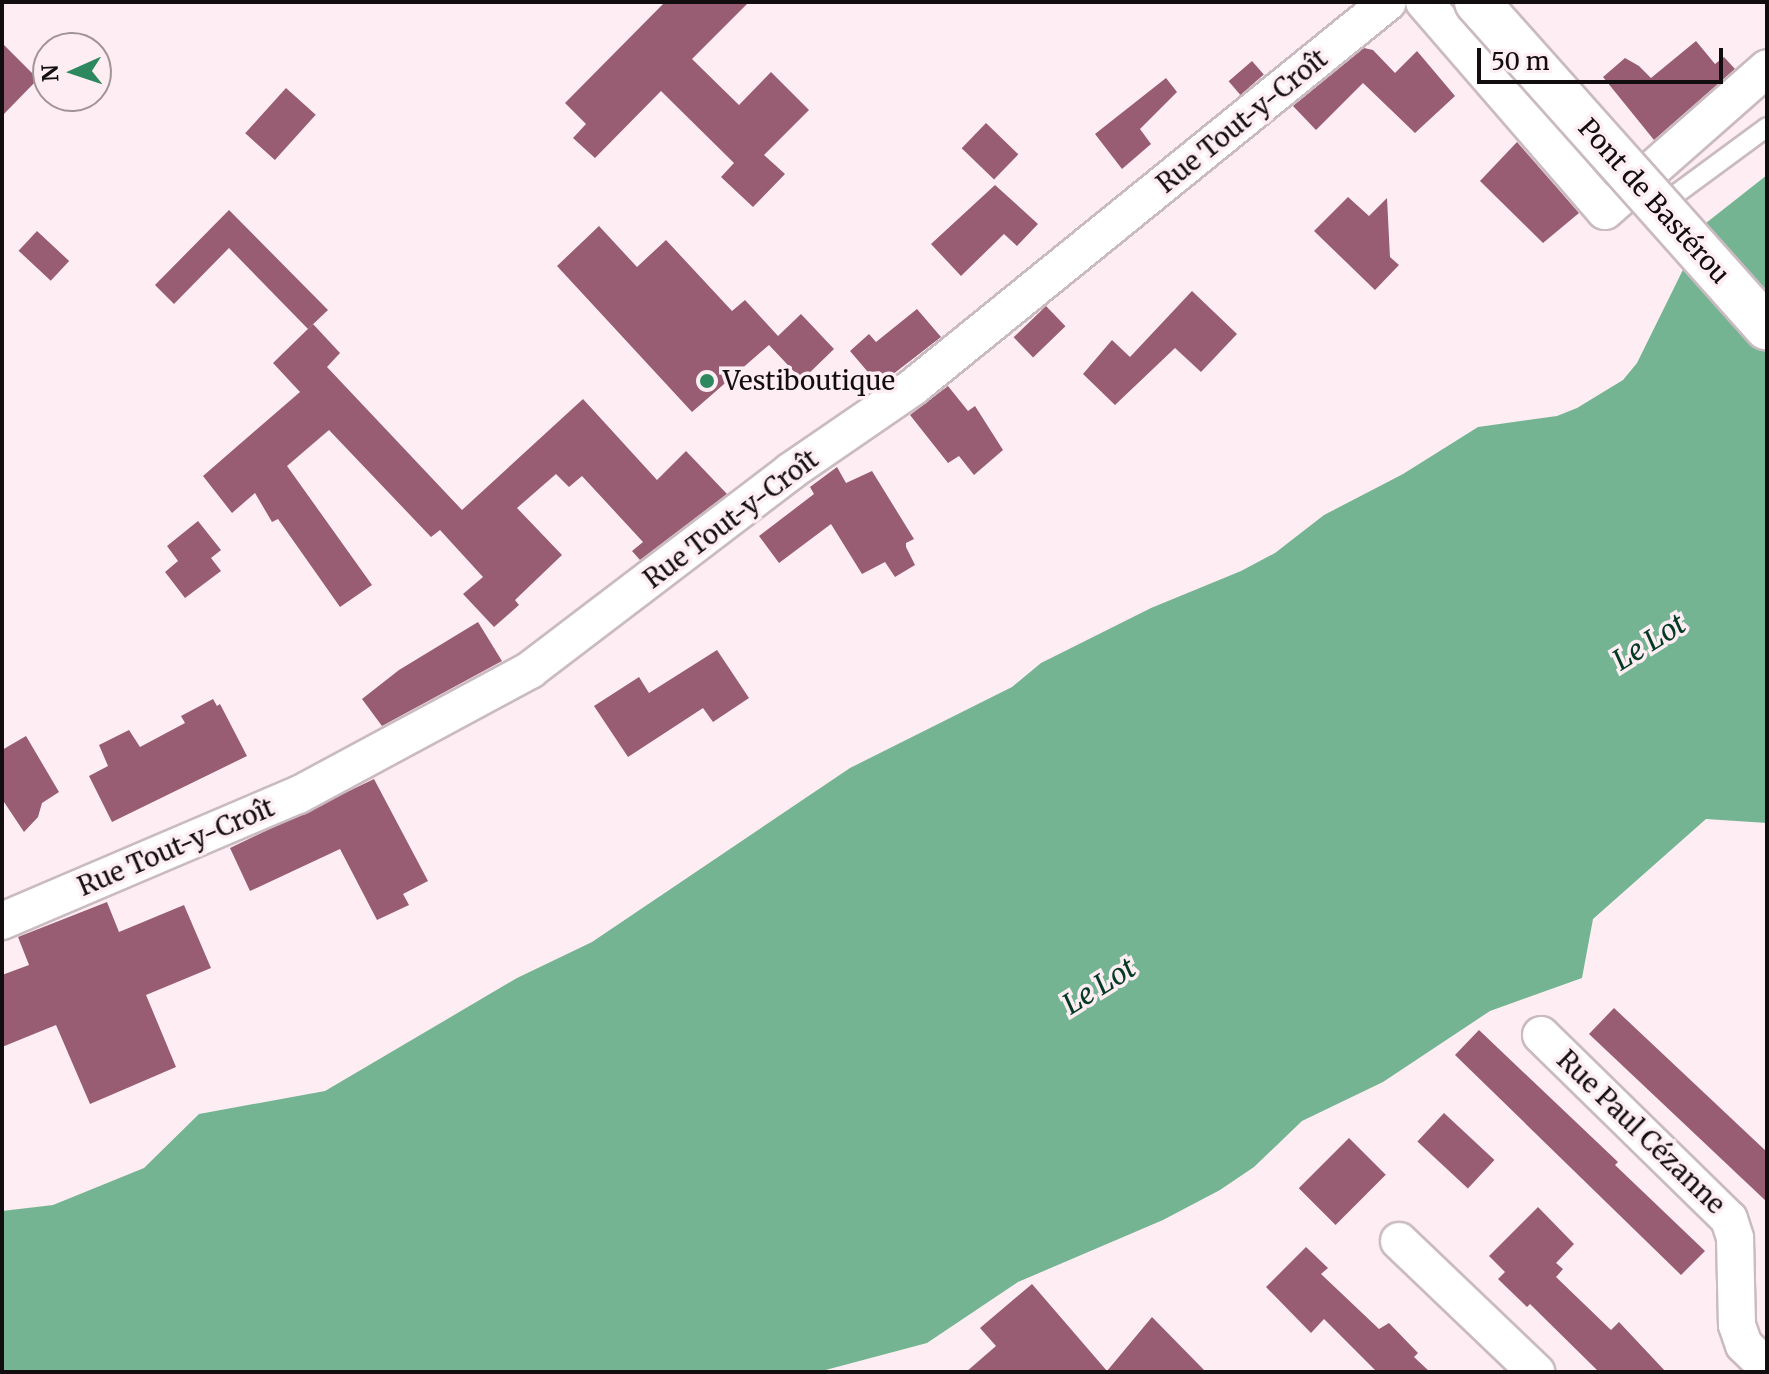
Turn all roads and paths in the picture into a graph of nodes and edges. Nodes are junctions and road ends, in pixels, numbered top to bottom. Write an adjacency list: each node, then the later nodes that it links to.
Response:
1 (1388, 2): 10 (street, Rue Tout-y-Croît)
2 (1424, 2): 8 (street)
3 (1477, 2): 9 (main road, Pont de Bastérou, bridge)
4 (1500, 2): 7 (street)
5 (1767, 68): 7 (street)
6 (1767, 127): 8 (lane)
7 (1649, 173): 8 (street)
8 (1626, 209)
9 (1767, 328)
10 (2, 921)
11 (1541, 1035): 13 (street, Rue Paul Cézanne)
12 (1399, 1241): 14 (street)
13 (1767, 1367)
14 (1536, 1372)

